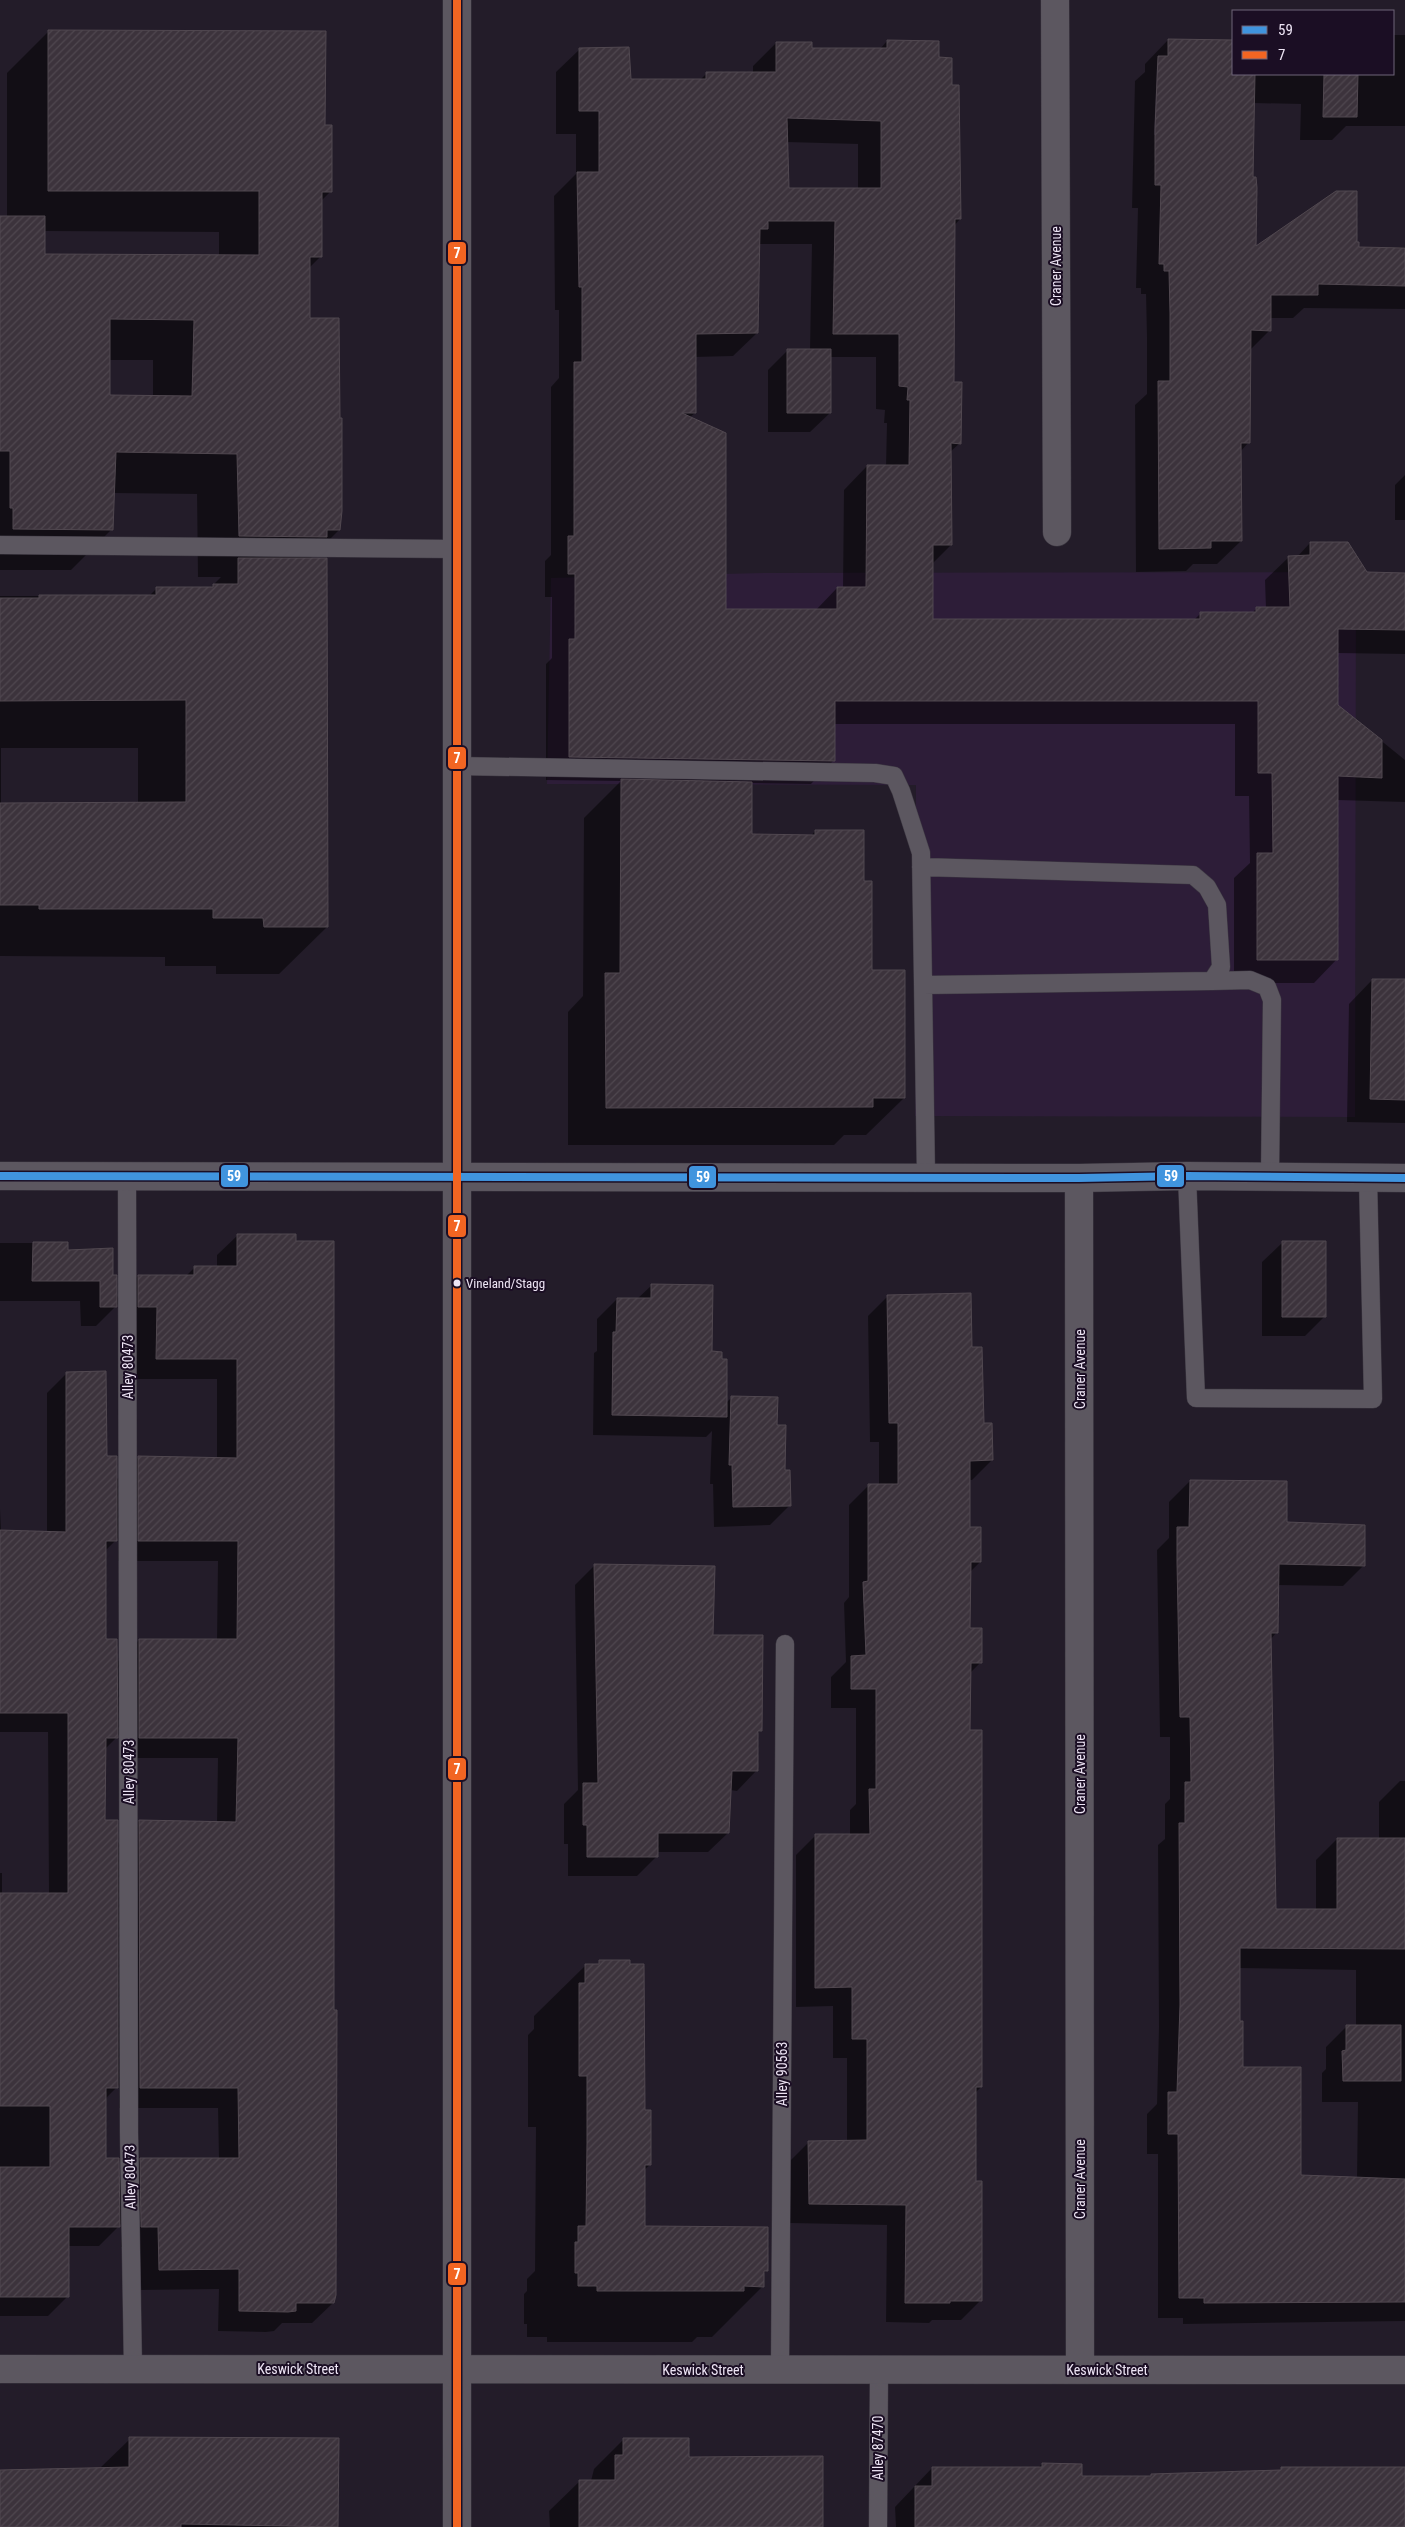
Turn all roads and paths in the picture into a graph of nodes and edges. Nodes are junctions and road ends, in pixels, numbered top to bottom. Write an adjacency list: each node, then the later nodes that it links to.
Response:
1 (457, 0): 5 (street)
2 (1055, 0): 3 (street, Craner Avenue)
3 (1057, 532)
4 (0, 545): 5 (lane)
5 (456, 549): 6 (street)
6 (457, 766): 7 (lane); 10 (street)
7 (921, 867): 8 (lane); 9 (lane)
8 (1212, 981): 9 (lane); 15 (lane)
9 (923, 985): 13 (lane)
10 (456, 1175): 12 (street); 13 (street); 22 (street)
11 (0, 1176): 12 (street)
12 (127, 1176): 21 (lane, Alley 80473)
13 (926, 1176): 16 (street)
14 (1187, 1176): 15 (street); 16 (street); 17 (lane)
15 (1270, 1177): 17 (street)
16 (1079, 1178): 25 (street, Craner Avenue)
17 (1368, 1178): 18 (street)
18 (1405, 1178)
19 (785, 1644): 23 (lane, Alley 90563)
20 (0, 2369): 21 (street, Keswick Street)
21 (133, 2369): 22 (street, Keswick Street)
22 (456, 2370): 23 (street, Keswick Street); 27 (street)
23 (780, 2370): 24 (street, Keswick Street)
24 (879, 2370): 25 (street, Keswick Street); 28 (lane, Alley 87470)
25 (1080, 2370): 26 (street, Keswick Street)
26 (1405, 2370)
27 (457, 2527)
28 (878, 2527)

